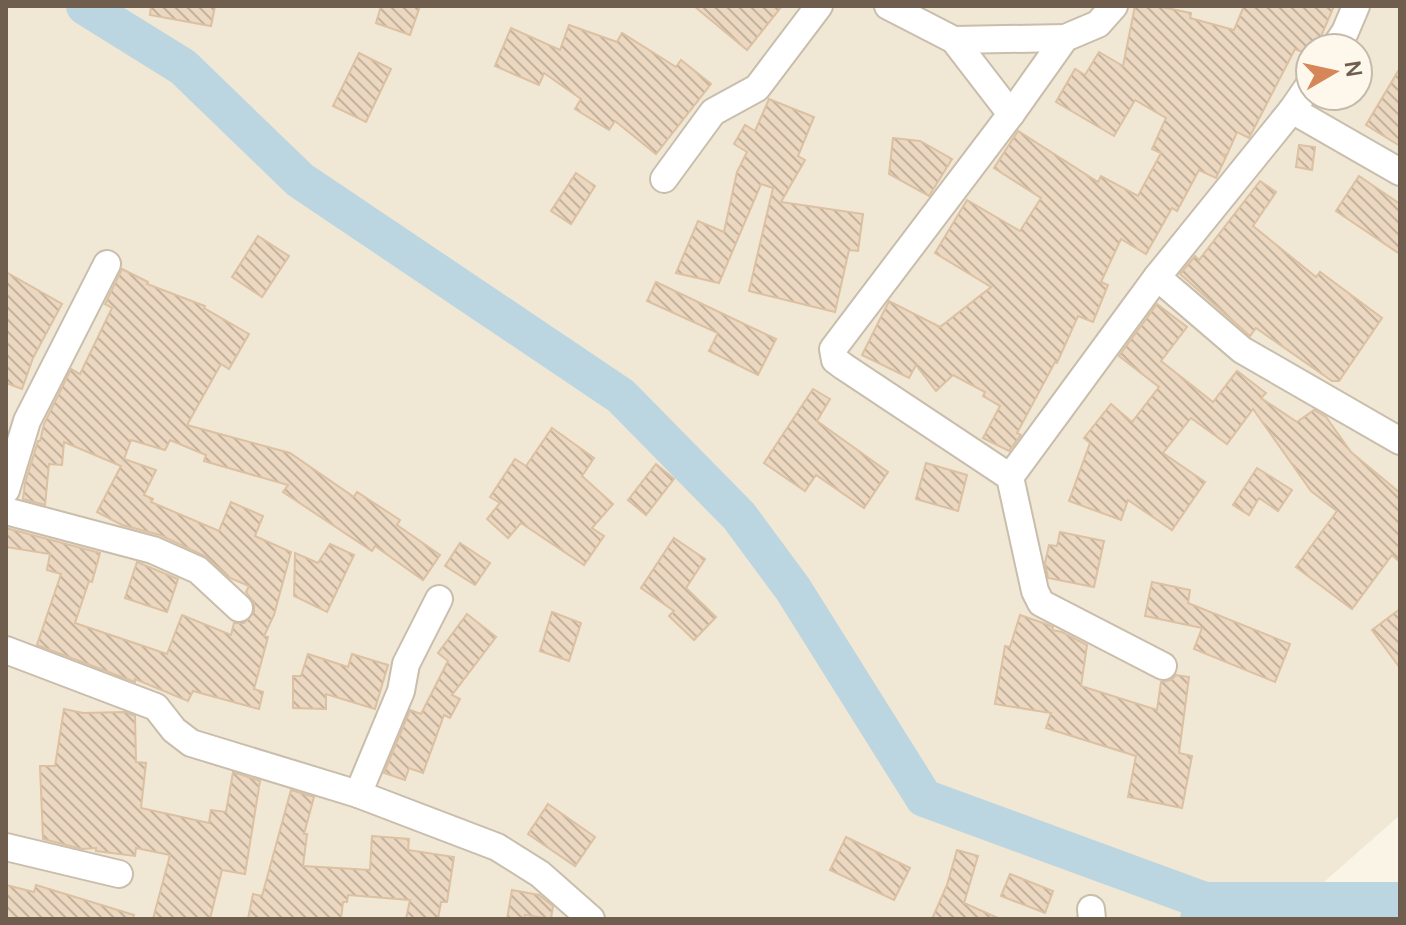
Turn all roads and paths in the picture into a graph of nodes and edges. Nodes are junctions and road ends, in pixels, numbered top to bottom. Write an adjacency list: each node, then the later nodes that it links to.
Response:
1 (819, 6): 12 (street)
2 (888, 6): 7 (street)
3 (1114, 6): 6 (street)
4 (1356, 6): 5 (street)
5 (1345, 32)
6 (1065, 38): 7 (street); 10 (street)
7 (954, 40): 10 (street)
8 (1294, 107): 9 (street)
9 (1292, 110): 11 (street); 14 (street)
10 (1011, 114): 16 (street)
11 (1400, 172)
12 (664, 179)
13 (107, 264): 17 (street)
14 (1157, 277): 15 (street); 16 (street)
15 (1400, 441)
16 (1010, 477): 22 (street)
17 (6, 490)
18 (6, 511): 20 (street)
19 (439, 599): 23 (street)
20 (239, 608)
21 (6, 650): 23 (street)
22 (1163, 666)
23 (358, 794): 26 (street)
24 (6, 847): 25 (street)
25 (119, 874)
26 (574, 910): 27 (street)
27 (591, 919)

